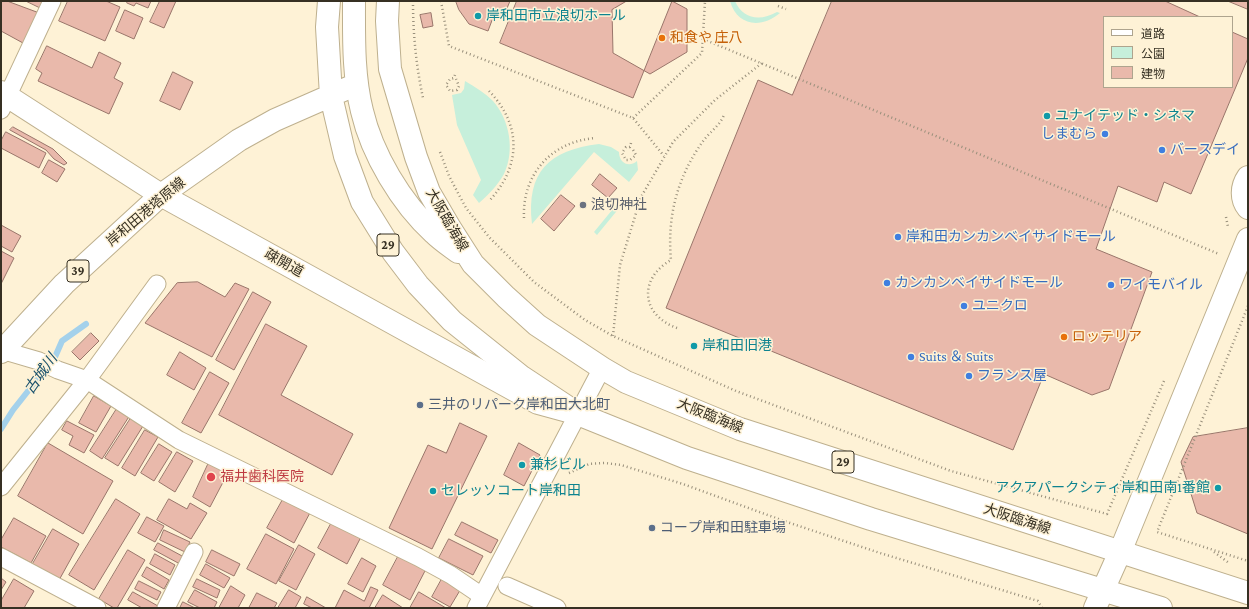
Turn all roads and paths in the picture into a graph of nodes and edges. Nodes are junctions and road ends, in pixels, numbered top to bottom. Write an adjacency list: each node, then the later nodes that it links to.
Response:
1 (52, 1): 17 (street)
2 (329, 1): 16 (main road, 29)
3 (354, 1): 14 (main road)
4 (388, 1): 33 (main road, 大阪臨海線 / 29)
5 (413, 1): 18 (path)
6 (441, 1): 20 (path)
7 (705, 1): 10 (path)
8 (778, 6): 9 (path)
9 (786, 10)
10 (703, 39): 11 (path); 20 (path)
11 (762, 64): 25 (path); 32 (path)
12 (455, 75): 13 (path)
13 (456, 79)
14 (357, 84): 16 (main road, 岸和田港塔原線 / 39); 33 (main road)
15 (490, 91): 28 (path)
16 (331, 96): 27 (main road, 岸和田港塔原線 / 39); 41 (main road, 29)
17 (3, 99): 27 (main road, 疎開道)
18 (425, 106)
19 (724, 115): 36 (path)
20 (634, 118): 25 (path)
21 (596, 138): 30 (path)
22 (631, 143): 24 (path)
23 (438, 148): 37 (path)
24 (632, 148)
25 (664, 156): 37 (path)
26 (1248, 177): 29 (main road)
27 (161, 195): 38 (main road, 岸和田港塔原線 / 39); 41 (main road, 疎開道)
28 (490, 200)
29 (1248, 208)
30 (524, 218)
31 (1248, 239): 32 (main road)
32 (1239, 262): 46 (main road)
33 (473, 264): 39 (main road, 大阪臨海線 / 29)
34 (157, 284): 40 (street)
35 (1248, 306): 48 (path)
36 (677, 328)
37 (613, 336): 44 (path)
38 (1, 351): 40 (street)
39 (602, 368): 41 (street); 46 (main road, 大阪臨海線 / 29)
40 (87, 380): 43 (street); 52 (street)
41 (578, 414): 51 (main road, 29); 52 (street)
42 (565, 477): 56 (path)
43 (1, 487)
44 (1106, 514)
45 (194, 552): 54 (street)
46 (1120, 552): 50 (main road, 大阪臨海線 / 29); 51 (main road)
47 (1, 557): 53 (street)
48 (1248, 561)
49 (507, 586): 55 (street)
50 (1248, 593)
51 (1099, 599): 57 (main road, 29)
52 (479, 602)
53 (97, 608)
54 (166, 608)
55 (557, 608)
56 (1042, 608)
57 (1161, 608)

